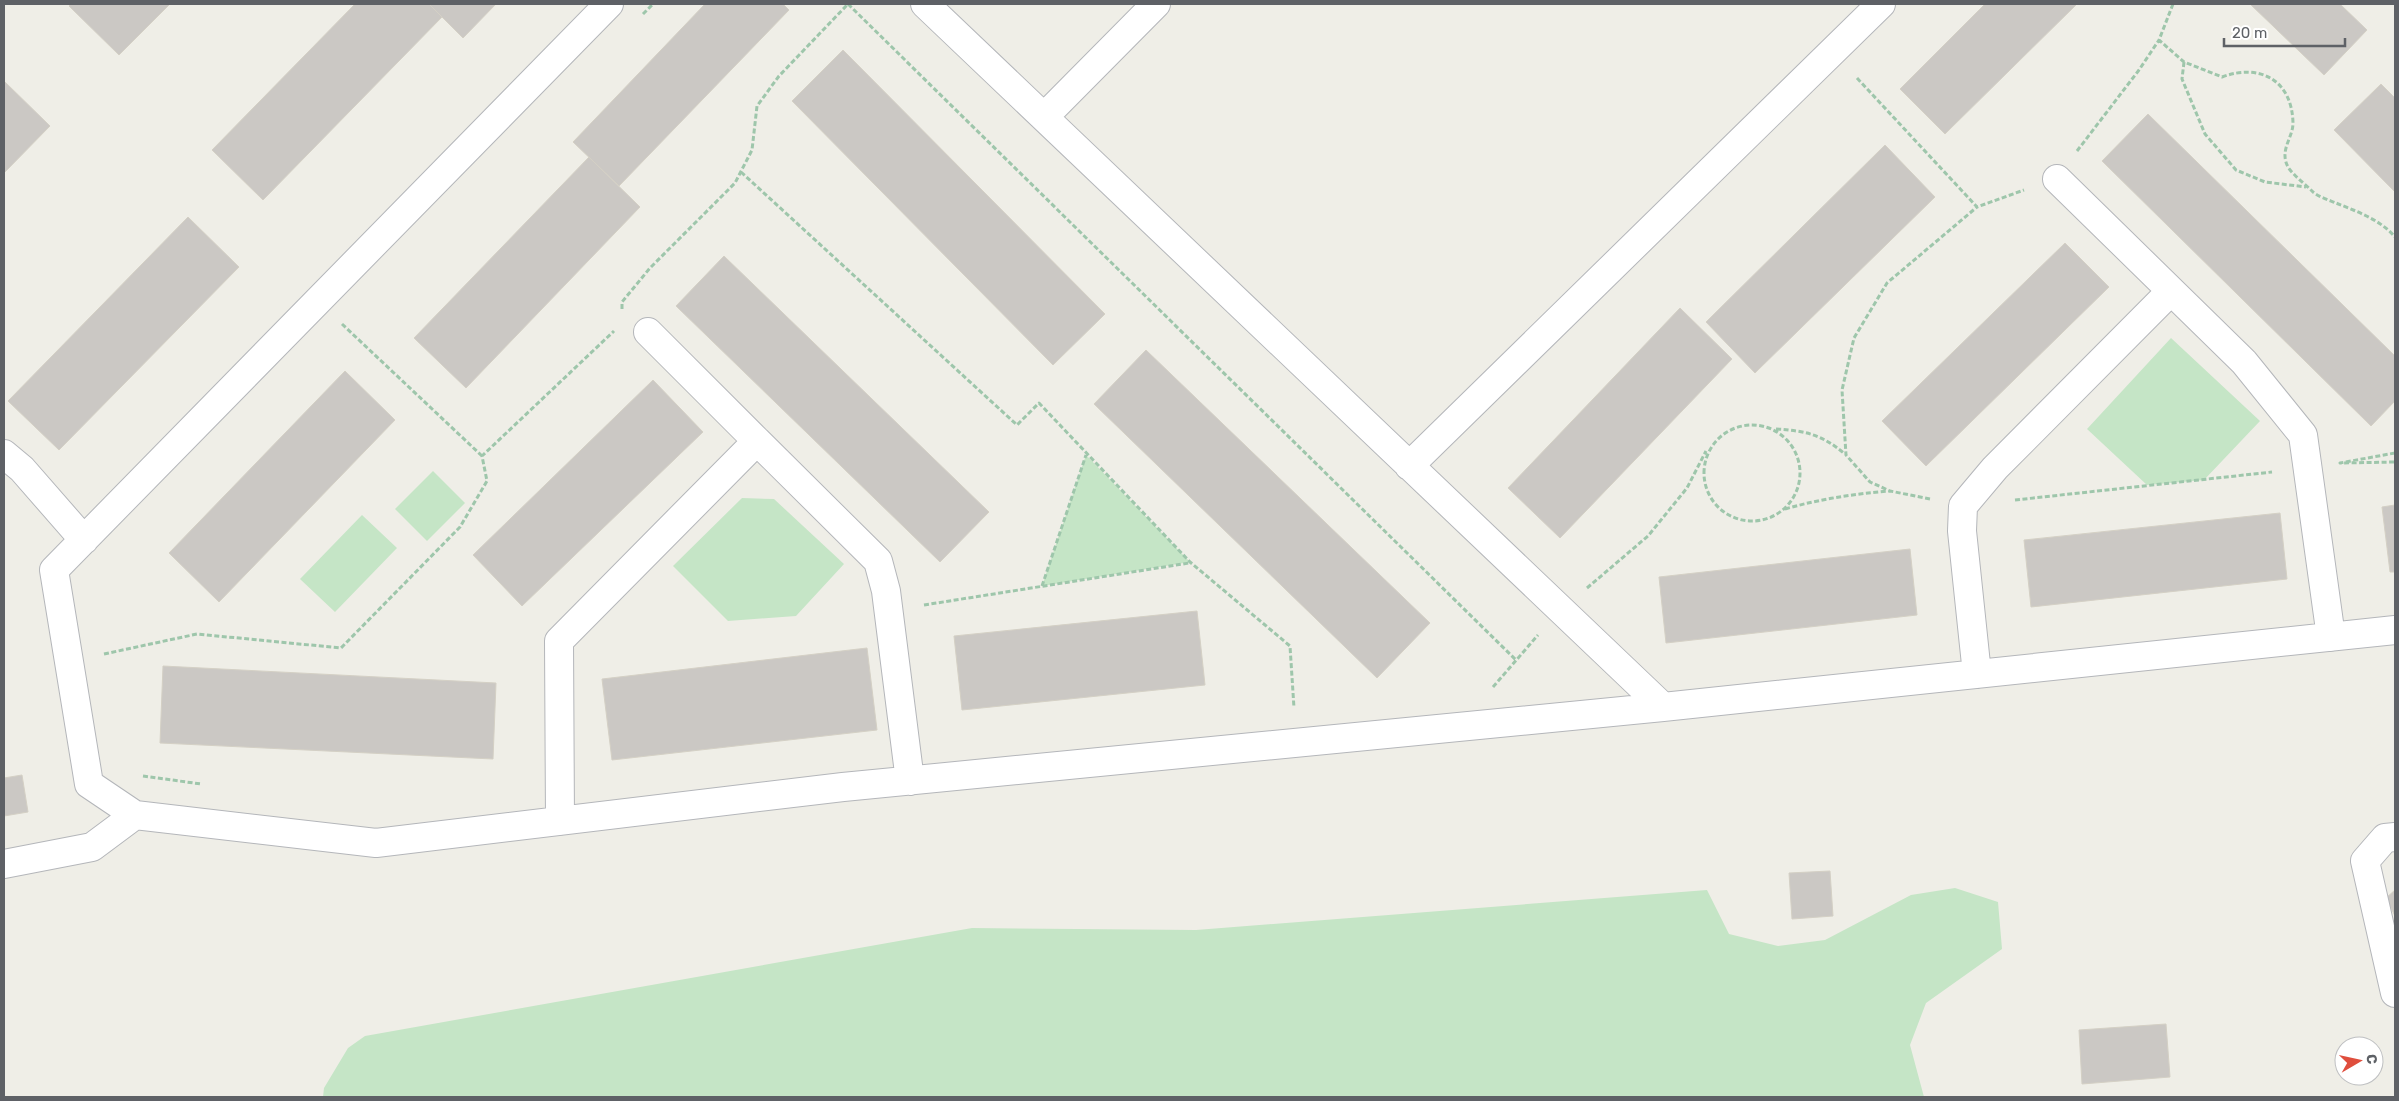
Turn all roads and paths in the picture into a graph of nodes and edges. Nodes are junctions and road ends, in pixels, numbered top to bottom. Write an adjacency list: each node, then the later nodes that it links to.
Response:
1 (608, 4): 31 (lane)
2 (848, 4): 11 (path); 39 (path)
3 (925, 4): 10 (lane)
4 (1156, 4): 10 (lane)
5 (1881, 4): 8 (lane)
6 (2173, 4): 7 (path)
7 (2159, 40): 9 (path); 12 (path)
8 (1832, 52): 12 (path); 28 (lane)
9 (2184, 62): 13 (path); 13 (path)
10 (1045, 116): 28 (lane)
11 (741, 172): 17 (path); 24 (path)
12 (2057, 179): 15 (lane)
13 (2308, 187): 14 (path)
14 (2395, 237)
15 (2171, 291): 37 (lane); 40 (lane)
16 (340, 322): 26 (path)
17 (621, 324): 18 (path); 26 (path)
18 (648, 332): 20 (lane)
19 (1774, 429): 25 (path); 30 (path); 30 (path)
20 (756, 441): 35 (lane); 45 (lane)
21 (1706, 451): 34 (path)
22 (2395, 453): 27 (path)
23 (4, 454): 31 (lane)
24 (1086, 455): 32 (path); 33 (path)
25 (1846, 455)
26 (482, 456): 38 (path)
27 (2395, 462)
28 (1410, 466): 34 (lane)
29 (1890, 491): 30 (path)
30 (1785, 510)
31 (84, 540): 44 (lane)
32 (1190, 562): 33 (path); 42 (path)
33 (1042, 586): 35 (path)
34 (1561, 609): 41 (lane)
35 (888, 611): 43 (lane)
36 (2395, 630): 37 (lane)
37 (2331, 637): 40 (lane)
38 (97, 656)
39 (1516, 660)
40 (1977, 674): 41 (lane)
41 (1663, 707): 43 (lane)
42 (1295, 716)
43 (910, 781): 45 (lane)
44 (135, 815): 45 (lane); 47 (lane)
45 (560, 821)
46 (2395, 837): 48 (lane)
47 (4, 864)
48 (2395, 993)

